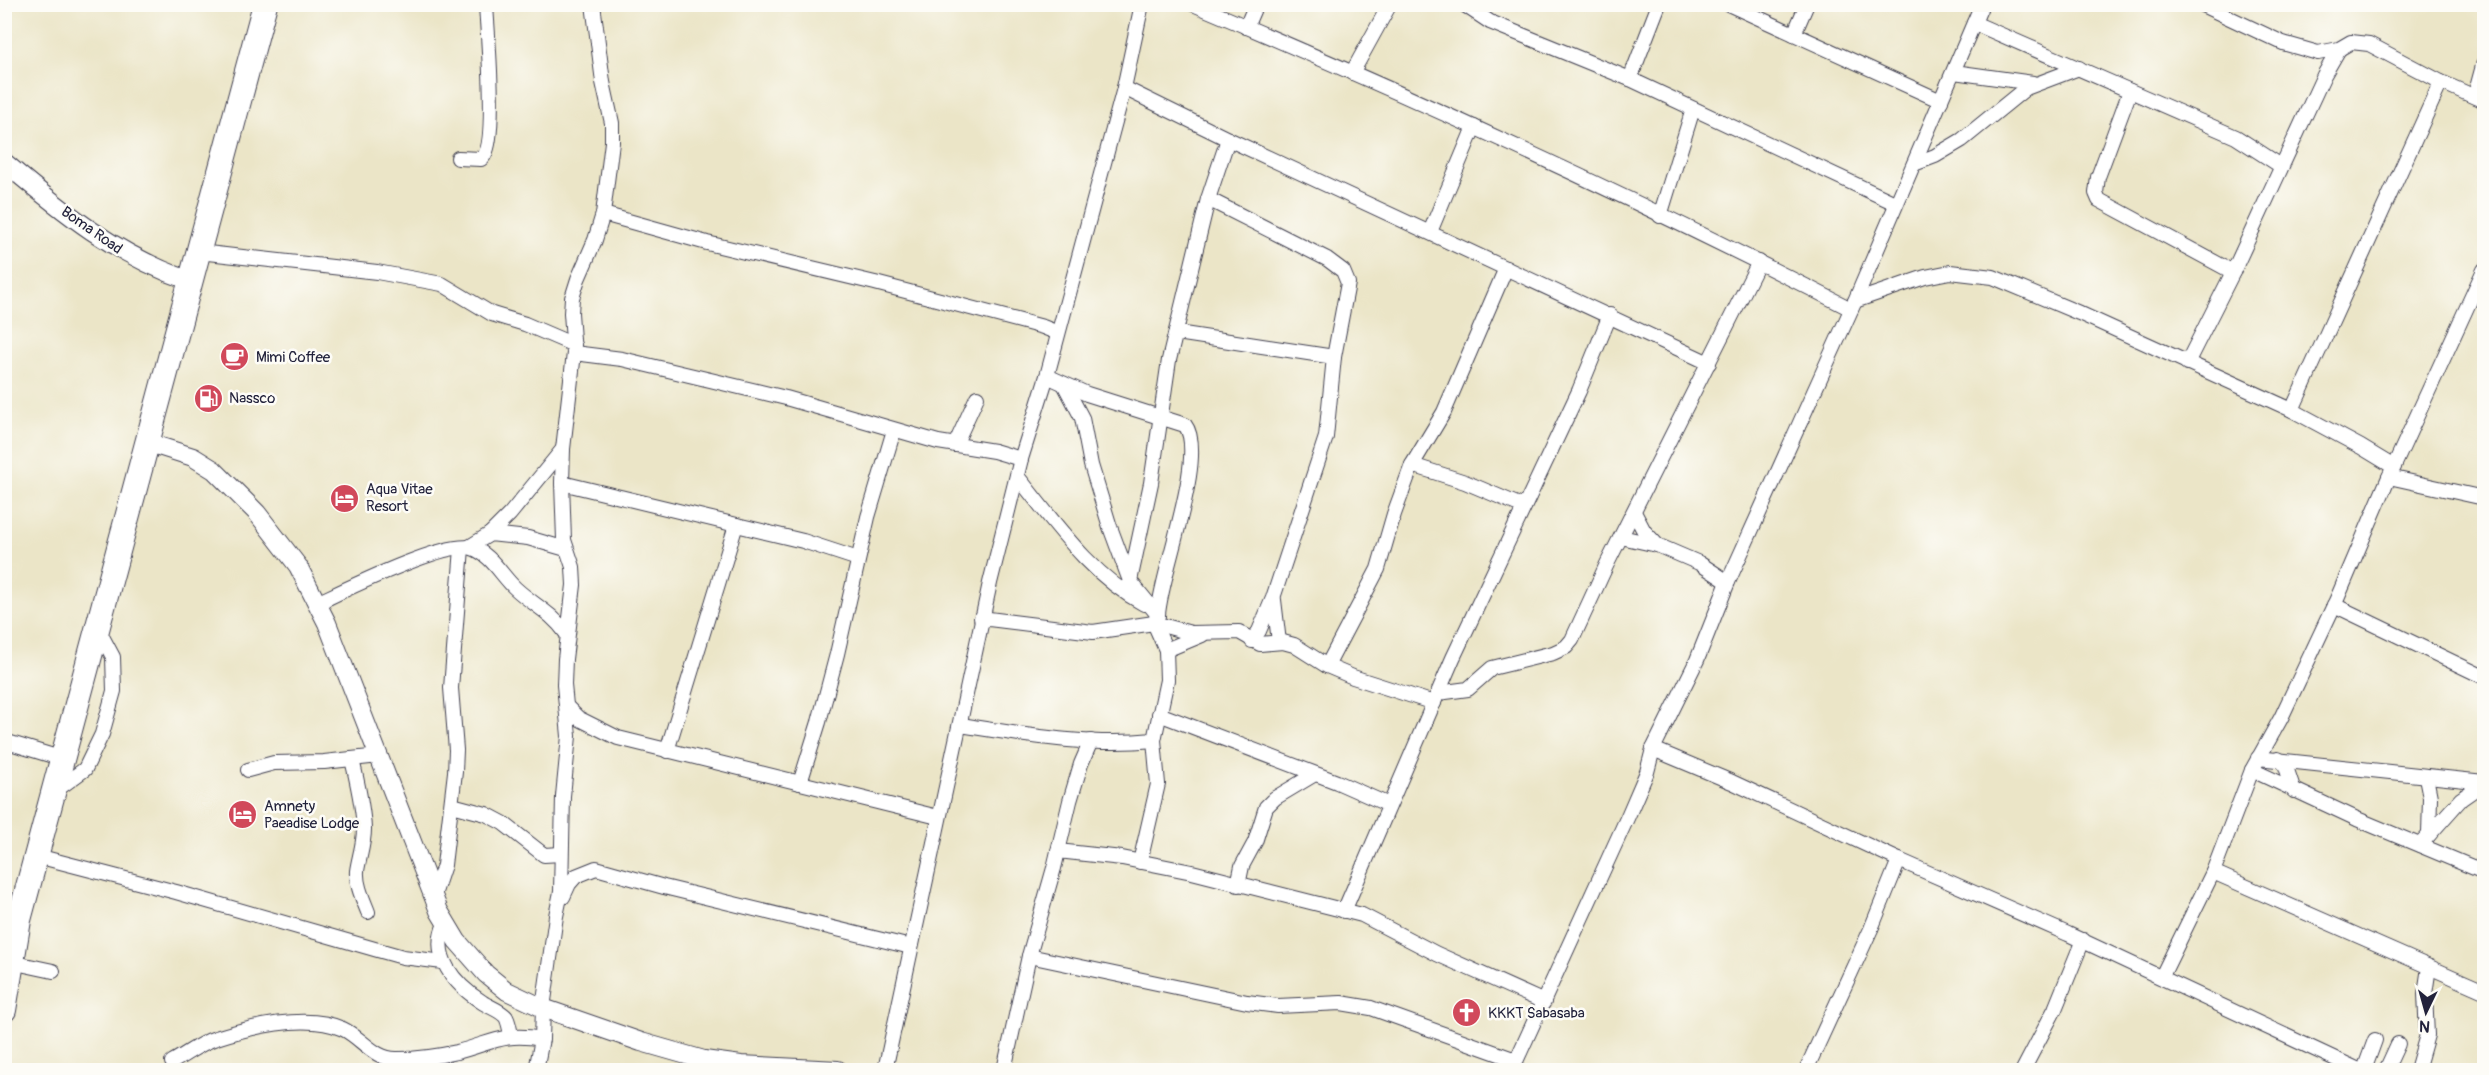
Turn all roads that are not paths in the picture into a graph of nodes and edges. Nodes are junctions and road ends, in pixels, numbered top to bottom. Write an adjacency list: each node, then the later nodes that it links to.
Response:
1 (265, 4): 41 (highway)
2 (486, 4): 32 (street)
3 (593, 4): 38 (street)
4 (1143, 4): 25 (street)
5 (1193, 4): 15 (street)
6 (1256, 4): 15 (street)
7 (1390, 4): 21 (street)
8 (1462, 4): 22 (street)
9 (1659, 4): 22 (street)
10 (1728, 4): 16 (street)
11 (1807, 4): 16 (street)
12 (1982, 4): 14 (street)
13 (2200, 4): 17 (street)
14 (1974, 23): 19 (street); 20 (street)
15 (1246, 27): 21 (street)
16 (1794, 34): 28 (street)
17 (2339, 49): 23 (street); 35 (street)
18 (2484, 62): 27 (street)
19 (2079, 68): 24 (street); 26 (street)
20 (1954, 72): 24 (street); 28 (street)
21 (1352, 73): 30 (street)
22 (1630, 79): 29 (street)
23 (2441, 82): 27 (street); 58 (street)
24 (2033, 83): 34 (street)
25 (1124, 88): 31 (street); 49 (street)
26 (2130, 91): 35 (street); 45 (street)
27 (2480, 98)
28 (1941, 101): 34 (street)
29 (1693, 109): 37 (street); 39 (street)
30 (1474, 127): 39 (street); 40 (street)
31 (1228, 139): 36 (street); 40 (street)
32 (458, 158)
33 (4, 162): 46 (main road, Boma Road)
34 (1914, 164): 37 (street)
35 (2281, 166): 45 (street)
36 (1208, 199): 50 (street); 52 (street)
37 (1895, 202): 47 (street)
38 (603, 214): 49 (street); 51 (street)
39 (1660, 216): 42 (street)
40 (1430, 232): 43 (street)
41 (199, 252): 46 (highway); 51 (street)
42 (1759, 262): 47 (street); 53 (street)
43 (1506, 268): 48 (street); 65 (street)
44 (2484, 270): 66 (street)
45 (2233, 272): 54 (street)
46 (191, 281): 61 (highway)
47 (1853, 305): 54 (street); 80 (street)
48 (1610, 315): 53 (street); 70 (street)
49 (1058, 333): 55 (street)
50 (1177, 333): 52 (street); 59 (street)
51 (574, 349): 60 (street); 63 (street)
52 (1334, 357): 81 (street)
53 (1709, 363): 71 (street)
54 (2187, 363): 58 (street)
55 (1047, 376): 56 (street); 64 (street)
56 (1064, 384): 59 (street); 79 (street)
57 (977, 397): 62 (street)
58 (2292, 410): 66 (street)
59 (1160, 416): 79 (street); 84 (street)
60 (894, 430): 62 (street); 78 (street)
61 (149, 443): 82 (main road); 86 (highway)
62 (955, 445): 64 (street)
63 (563, 449): 68 (street); 73 (street)
64 (1021, 459): 67 (street)
65 (1412, 465): 70 (street); 92 (street)
66 (2392, 472): 69 (street); 83 (street)
67 (1017, 476): 84 (street); 85 (street)
68 (562, 483): 72 (street); 77 (street)
69 (2484, 498)
70 (1524, 507): 94 (street)
71 (1634, 512): 74 (street); 75 (street)
72 (736, 525): 78 (street); 102 (street)
73 (490, 534): 76 (street); 77 (street)
74 (1621, 537): 75 (street); 94 (street)
75 (1657, 545): 80 (street)
76 (466, 547): 82 (street); 87 (street); 115 (street)
77 (566, 549): 87 (street)
78 (858, 559): 112 (street)
79 (1130, 581): 84 (street)
80 (1728, 582): 101 (street)
81 (1273, 598): 89 (street); 90 (street)
82 (317, 603): 103 (main road)
83 (2334, 605): 93 (street); 107 (street)
84 (1154, 616): 85 (street); 88 (street); 91 (street)
85 (981, 618): 97 (street)
86 (98, 629): 104 (highway); 113 (street)
87 (566, 633): 95 (street)
88 (1204, 634): 89 (street); 91 (street)
89 (1252, 641): 90 (street)
90 (1280, 642): 92 (street)
91 (1166, 650): 96 (street)
92 (1327, 666): 94 (street)
93 (2484, 677)
94 (1436, 698): 116 (street)
95 (567, 707): 102 (street); 120 (street)
96 (1159, 714): 98 (street); 109 (street)
97 (960, 725): 100 (street); 117 (street)
98 (1154, 740): 100 (street); 123 (street)
99 (4, 741): 104 (street)
100 (1091, 741): 119 (street)
101 (1653, 749): 122 (street); 141 (street)
102 (667, 751): 112 (street)
103 (379, 756): 105 (street); 127 (main road)
104 (63, 759): 113 (highway)
105 (352, 759): 108 (street); 129 (street)
106 (2278, 759): 107 (street); 110 (street); 114 (street)
107 (2255, 764): 114 (street); 124 (street)
108 (248, 770)
109 (1315, 774): 116 (street); 126 (street)
110 (2426, 777): 111 (street); 118 (street)
111 (2484, 782): 118 (street)
112 (800, 783): 117 (street)
113 (55, 791): 121 (highway)
114 (2294, 791): 118 (street)
115 (452, 805): 120 (street); 127 (street)
116 (1389, 805): 128 (street)
117 (938, 817): 133 (street)
118 (2425, 840): 125 (street)
119 (1058, 851): 123 (street); 134 (street)
120 (561, 854): 130 (street)
121 (37, 856): 135 (highway); 136 (street)
122 (1899, 860): 132 (street); 156 (street)
123 (1140, 862): 126 (street)
124 (2212, 872): 137 (street); 139 (street)
125 (2484, 873)
126 (1238, 885): 128 (street)
127 (433, 898): 131 (main road)
128 (1344, 911): 141 (street)
129 (368, 912)
130 (556, 916): 133 (street); 142 (street)
131 (446, 924): 136 (street); 142 (main road)
132 (2083, 940): 139 (street); 157 (street)
133 (911, 947): 154 (street)
134 (1029, 956): 150 (street); 155 (street)
135 (11, 962): 138 (street); 143 (highway)
136 (443, 962): 144 (street)
137 (2429, 967): 140 (street); 160 (street)
138 (53, 972)
139 (2162, 976): 158 (street)
140 (2484, 991)
141 (1544, 1002): 150 (street)
142 (543, 1008): 145 (street); 153 (main road)
143 (4, 1010)
144 (511, 1036): 145 (street); 148 (street)
145 (542, 1039): 152 (street)
146 (2375, 1040): 158 (street)
147 (2398, 1044): 159 (street)
148 (411, 1059): 149 (street); 151 (street)
149 (172, 1062)
150 (1514, 1065)
151 (388, 1071)
152 (536, 1071)
153 (838, 1071)
154 (885, 1071)
155 (1004, 1071)
156 (1806, 1071)
157 (2023, 1071)
158 (2361, 1071)
159 (2386, 1071)
160 (2418, 1071)

